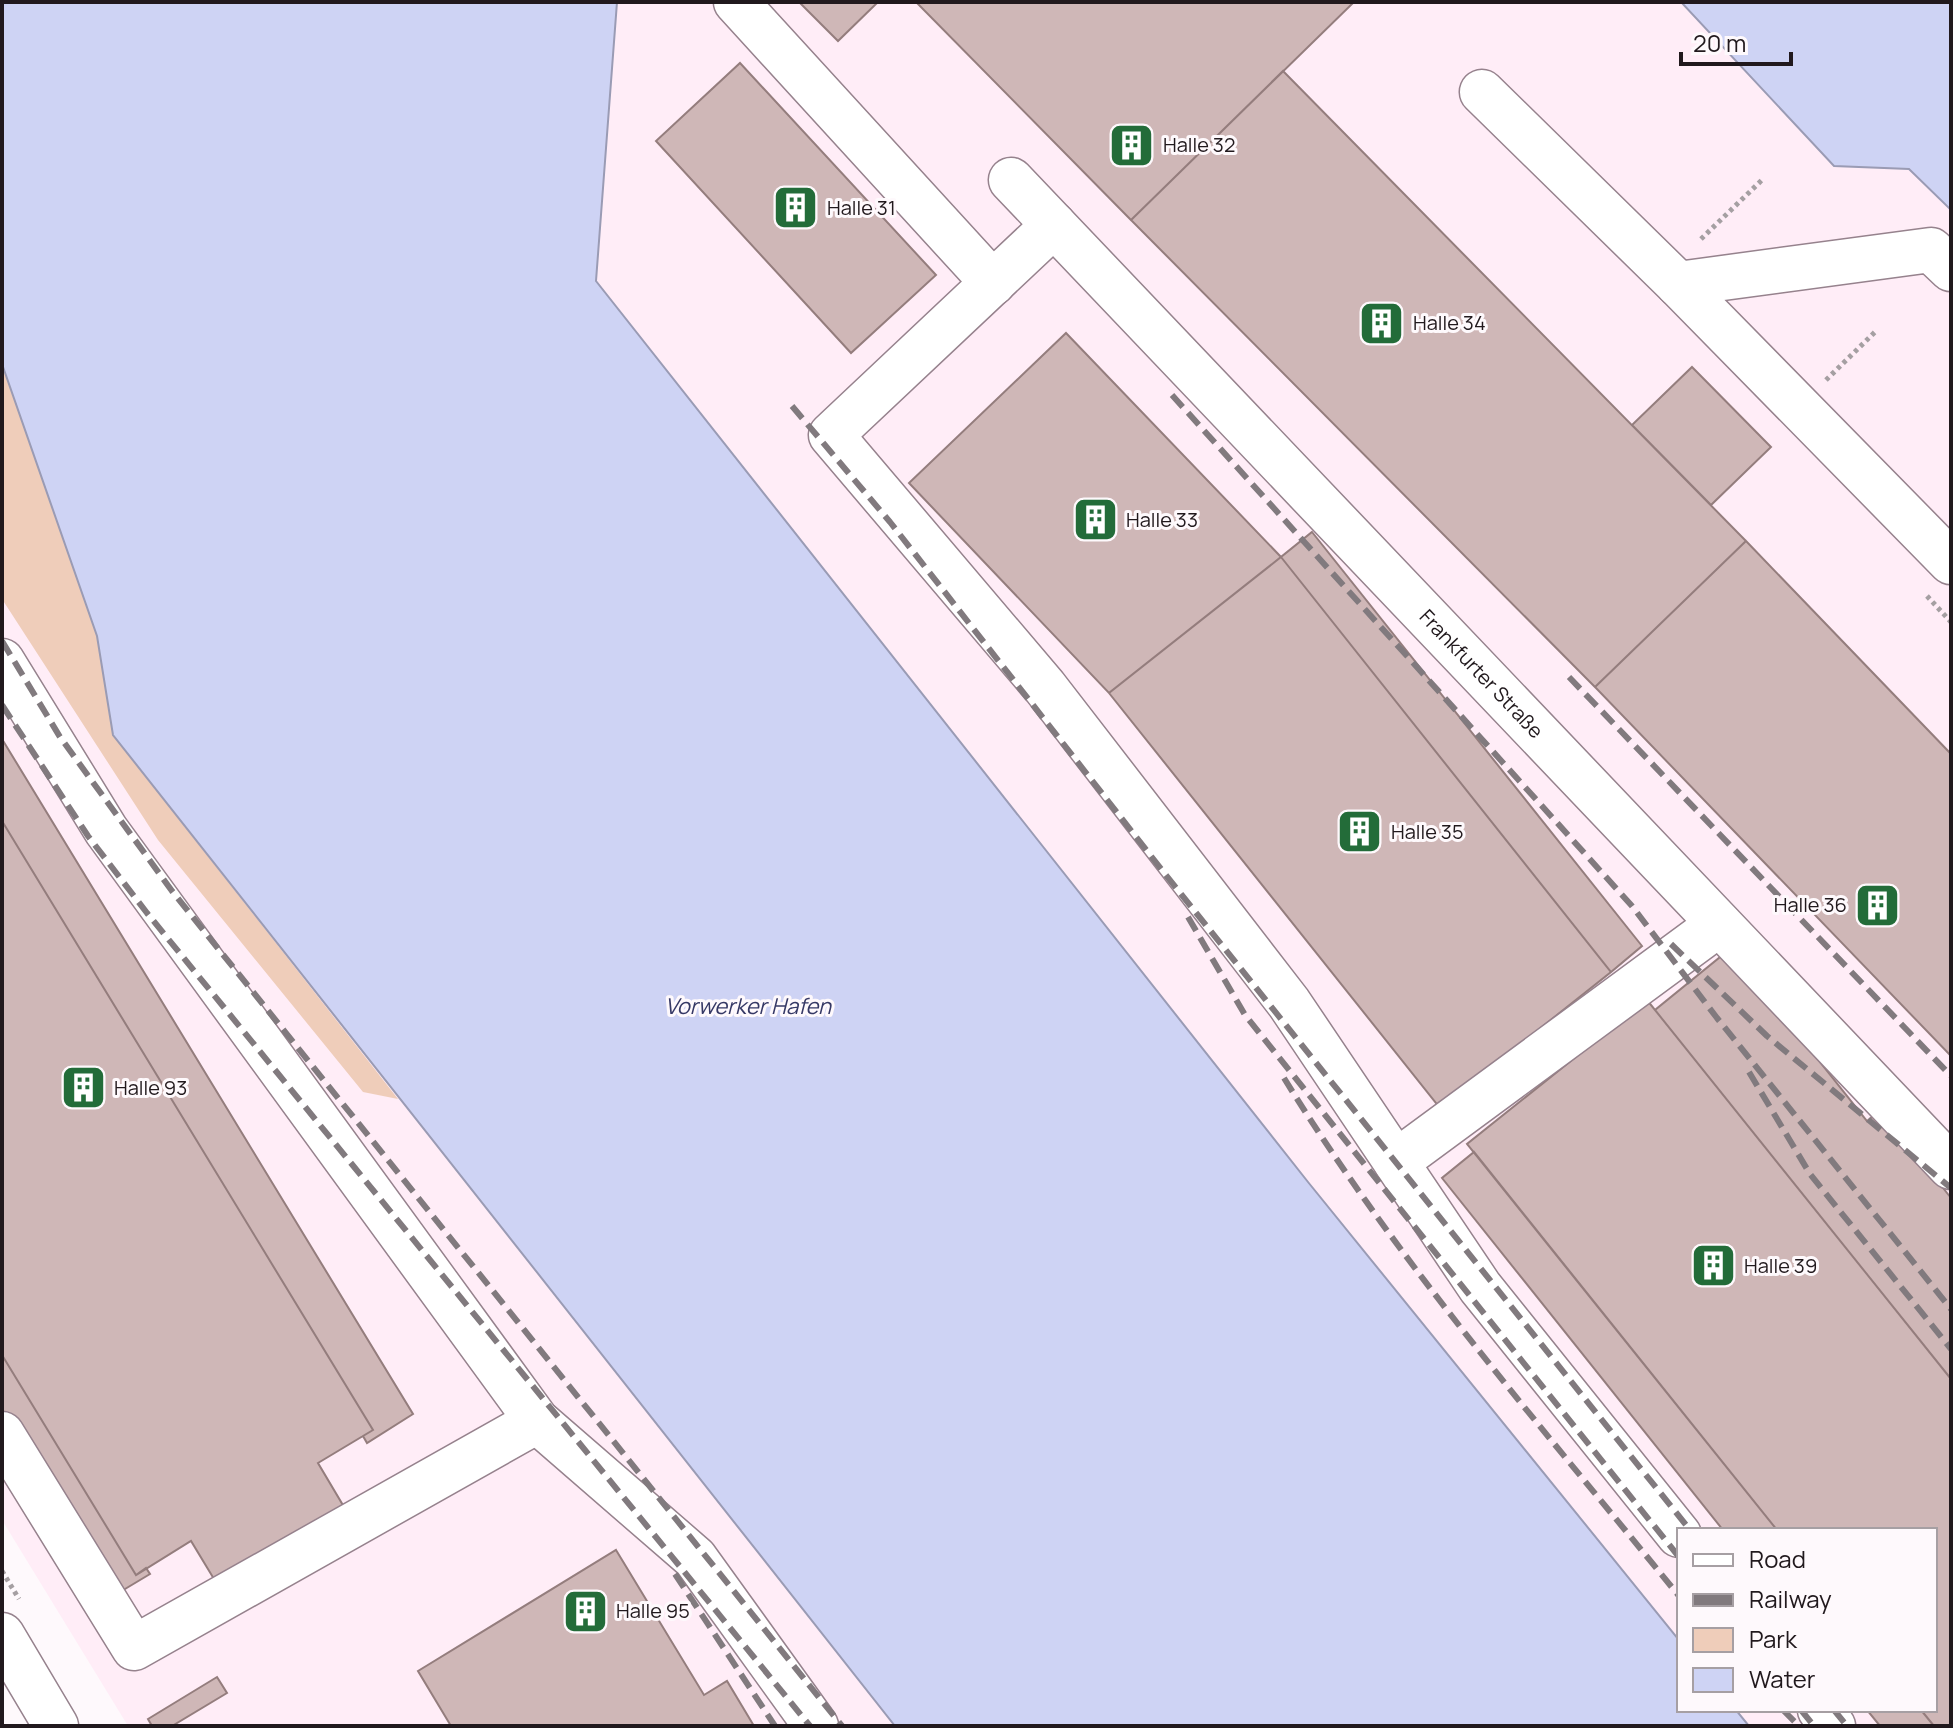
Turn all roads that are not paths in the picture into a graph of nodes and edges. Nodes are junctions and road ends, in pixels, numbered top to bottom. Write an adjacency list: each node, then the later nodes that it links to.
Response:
1 (736, 2): 6 (street)
2 (1482, 92): 7 (street)
3 (1011, 180): 4 (street, Frankfurter Straße)
4 (1054, 225): 6 (street); 10 (street, Frankfurter Straße)
5 (1951, 269): 7 (street)
6 (993, 283): 11 (street)
7 (1678, 284): 8 (street)
8 (1951, 562)
9 (2, 661): 13 (street)
10 (1719, 924): 11 (street); 12 (street, Frankfurter Straße)
11 (1396, 1162): 15 (street)
12 (1951, 1167)
13 (537, 1421): 14 (street); 18 (street)
14 (2, 1434)
15 (1677, 1533)
16 (2, 1635): 17 (street)
17 (56, 1726)
18 (816, 1726)

